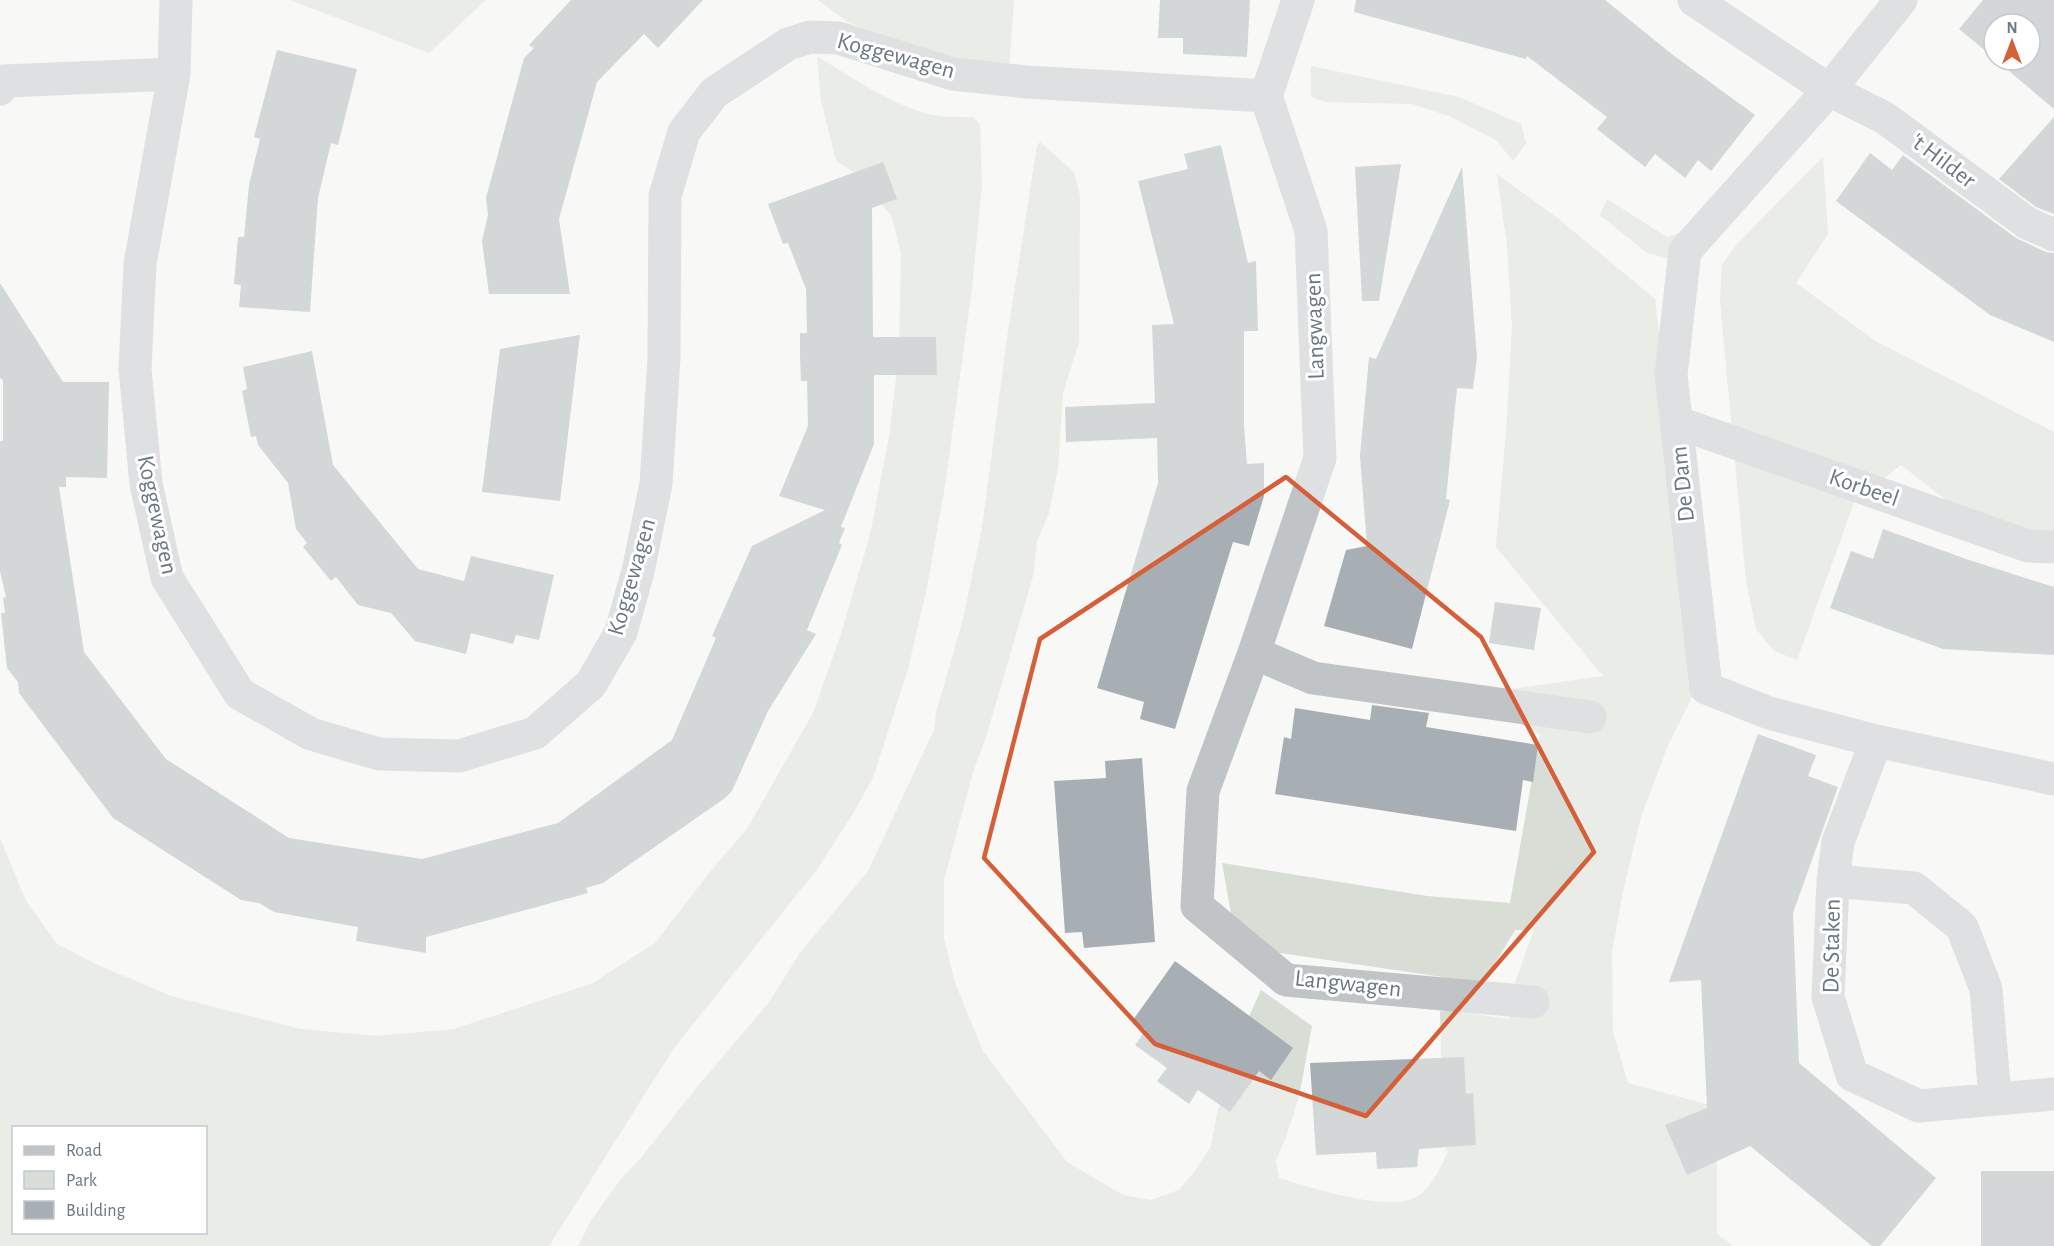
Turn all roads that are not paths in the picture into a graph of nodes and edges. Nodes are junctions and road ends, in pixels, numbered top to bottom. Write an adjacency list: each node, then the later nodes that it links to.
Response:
1 (176, 0): 5 (street, Koggewagen)
2 (1298, 0): 8 (street)
3 (1694, 0): 7 (street)
4 (1901, 0): 7 (street, De Dam)
5 (174, 74): 6 (street); 8 (street, Koggewagen)
6 (0, 89)
7 (1829, 90): 9 (street, 't Hilder); 10 (street, De Dam)
8 (1266, 96): 12 (street, Langwagen)
9 (2054, 235)
10 (1676, 422): 11 (street, Korbeel); 14 (street, De Dam)
11 (2054, 547)
12 (1254, 653): 13 (street); 17 (street, Langwagen)
13 (1590, 717)
14 (1876, 741): 15 (street, De Dam); 16 (street, De Staken)
15 (2054, 779)
16 (1833, 880): 19 (street, De Staken); 19 (street, De Staken)
17 (1533, 1002)
18 (2054, 1094): 19 (street, De Staken)
19 (1995, 1098)

